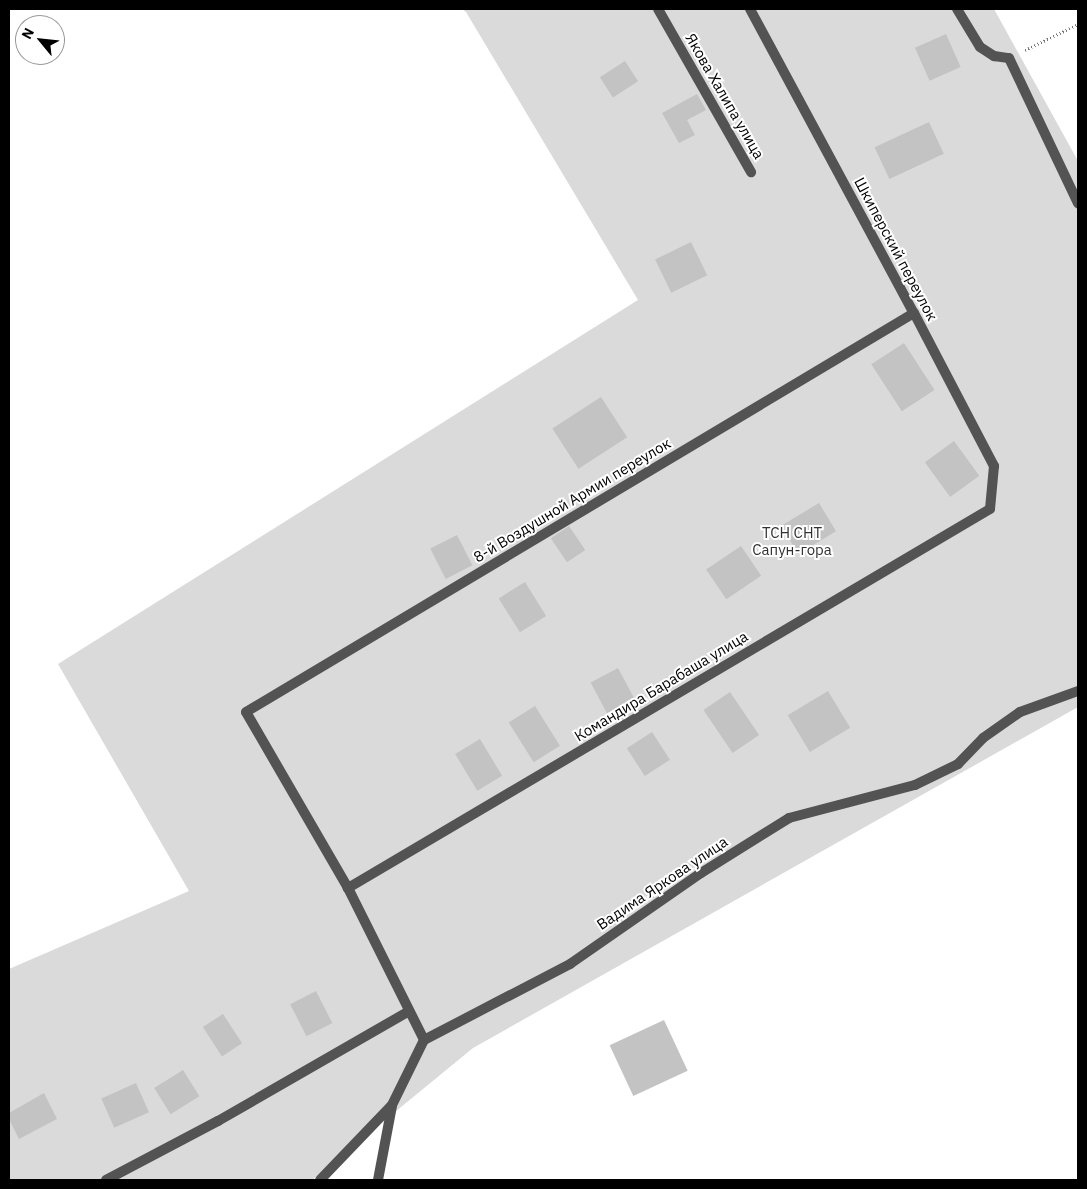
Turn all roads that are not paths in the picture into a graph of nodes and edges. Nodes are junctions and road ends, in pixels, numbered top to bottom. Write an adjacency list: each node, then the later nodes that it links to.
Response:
1 (658, 9): 4 (street, Якова Халипа улица)
2 (750, 9): 6 (street, Шкиперский переулок)
3 (957, 9): 5 (street)
4 (751, 172)
5 (1078, 203)
6 (914, 314): 7 (street, Шкиперский переулок); 9 (street, 8-й Воздушной Армии переулок)
7 (990, 509): 9 (street, Командира Барабаша улица)
8 (1078, 691): 11 (street, Вадима Яркова улица)
9 (348, 888): 10 (street)
10 (409, 1011): 11 (street); 13 (street)
11 (424, 1040): 12 (street)
12 (392, 1105): 14 (street); 15 (street)
13 (106, 1180)
14 (320, 1180)
15 (378, 1180)

